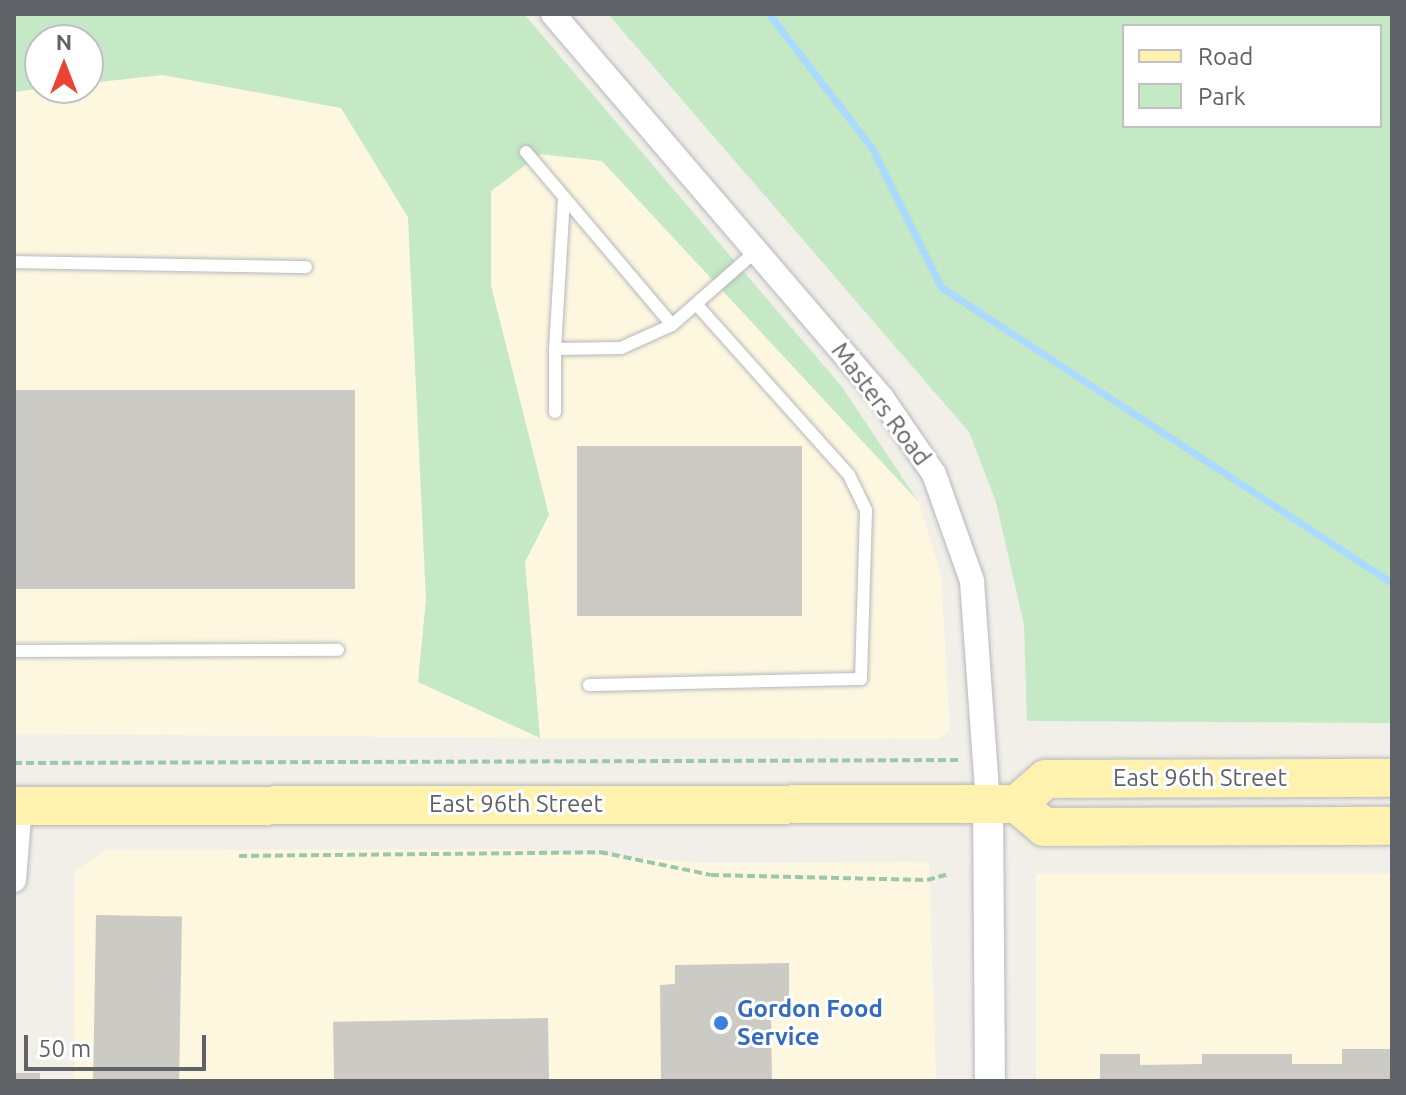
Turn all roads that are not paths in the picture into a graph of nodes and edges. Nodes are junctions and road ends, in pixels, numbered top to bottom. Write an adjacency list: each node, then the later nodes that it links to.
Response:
1 (553, 14): 4 (street, Masters Road)
2 (526, 152): 3 (lane)
3 (564, 198): 8 (lane); 9 (lane)
4 (756, 251): 7 (lane); 15 (street, Masters Road)
5 (14, 262): 6 (lane)
6 (306, 267)
7 (698, 306): 8 (lane); 13 (lane)
8 (672, 325): 9 (lane)
9 (555, 349): 10 (lane)
10 (555, 412)
11 (338, 650): 12 (lane)
12 (14, 651)
13 (589, 685)
14 (1392, 778): 15 (main road, East 96th Street)
15 (1002, 804): 16 (main road, East 96th Street); 17 (main road, East 96th Street); 19 (street, Masters Road)
16 (17, 806): 18 (street)
17 (1392, 826)
18 (14, 880)
19 (990, 1081)

